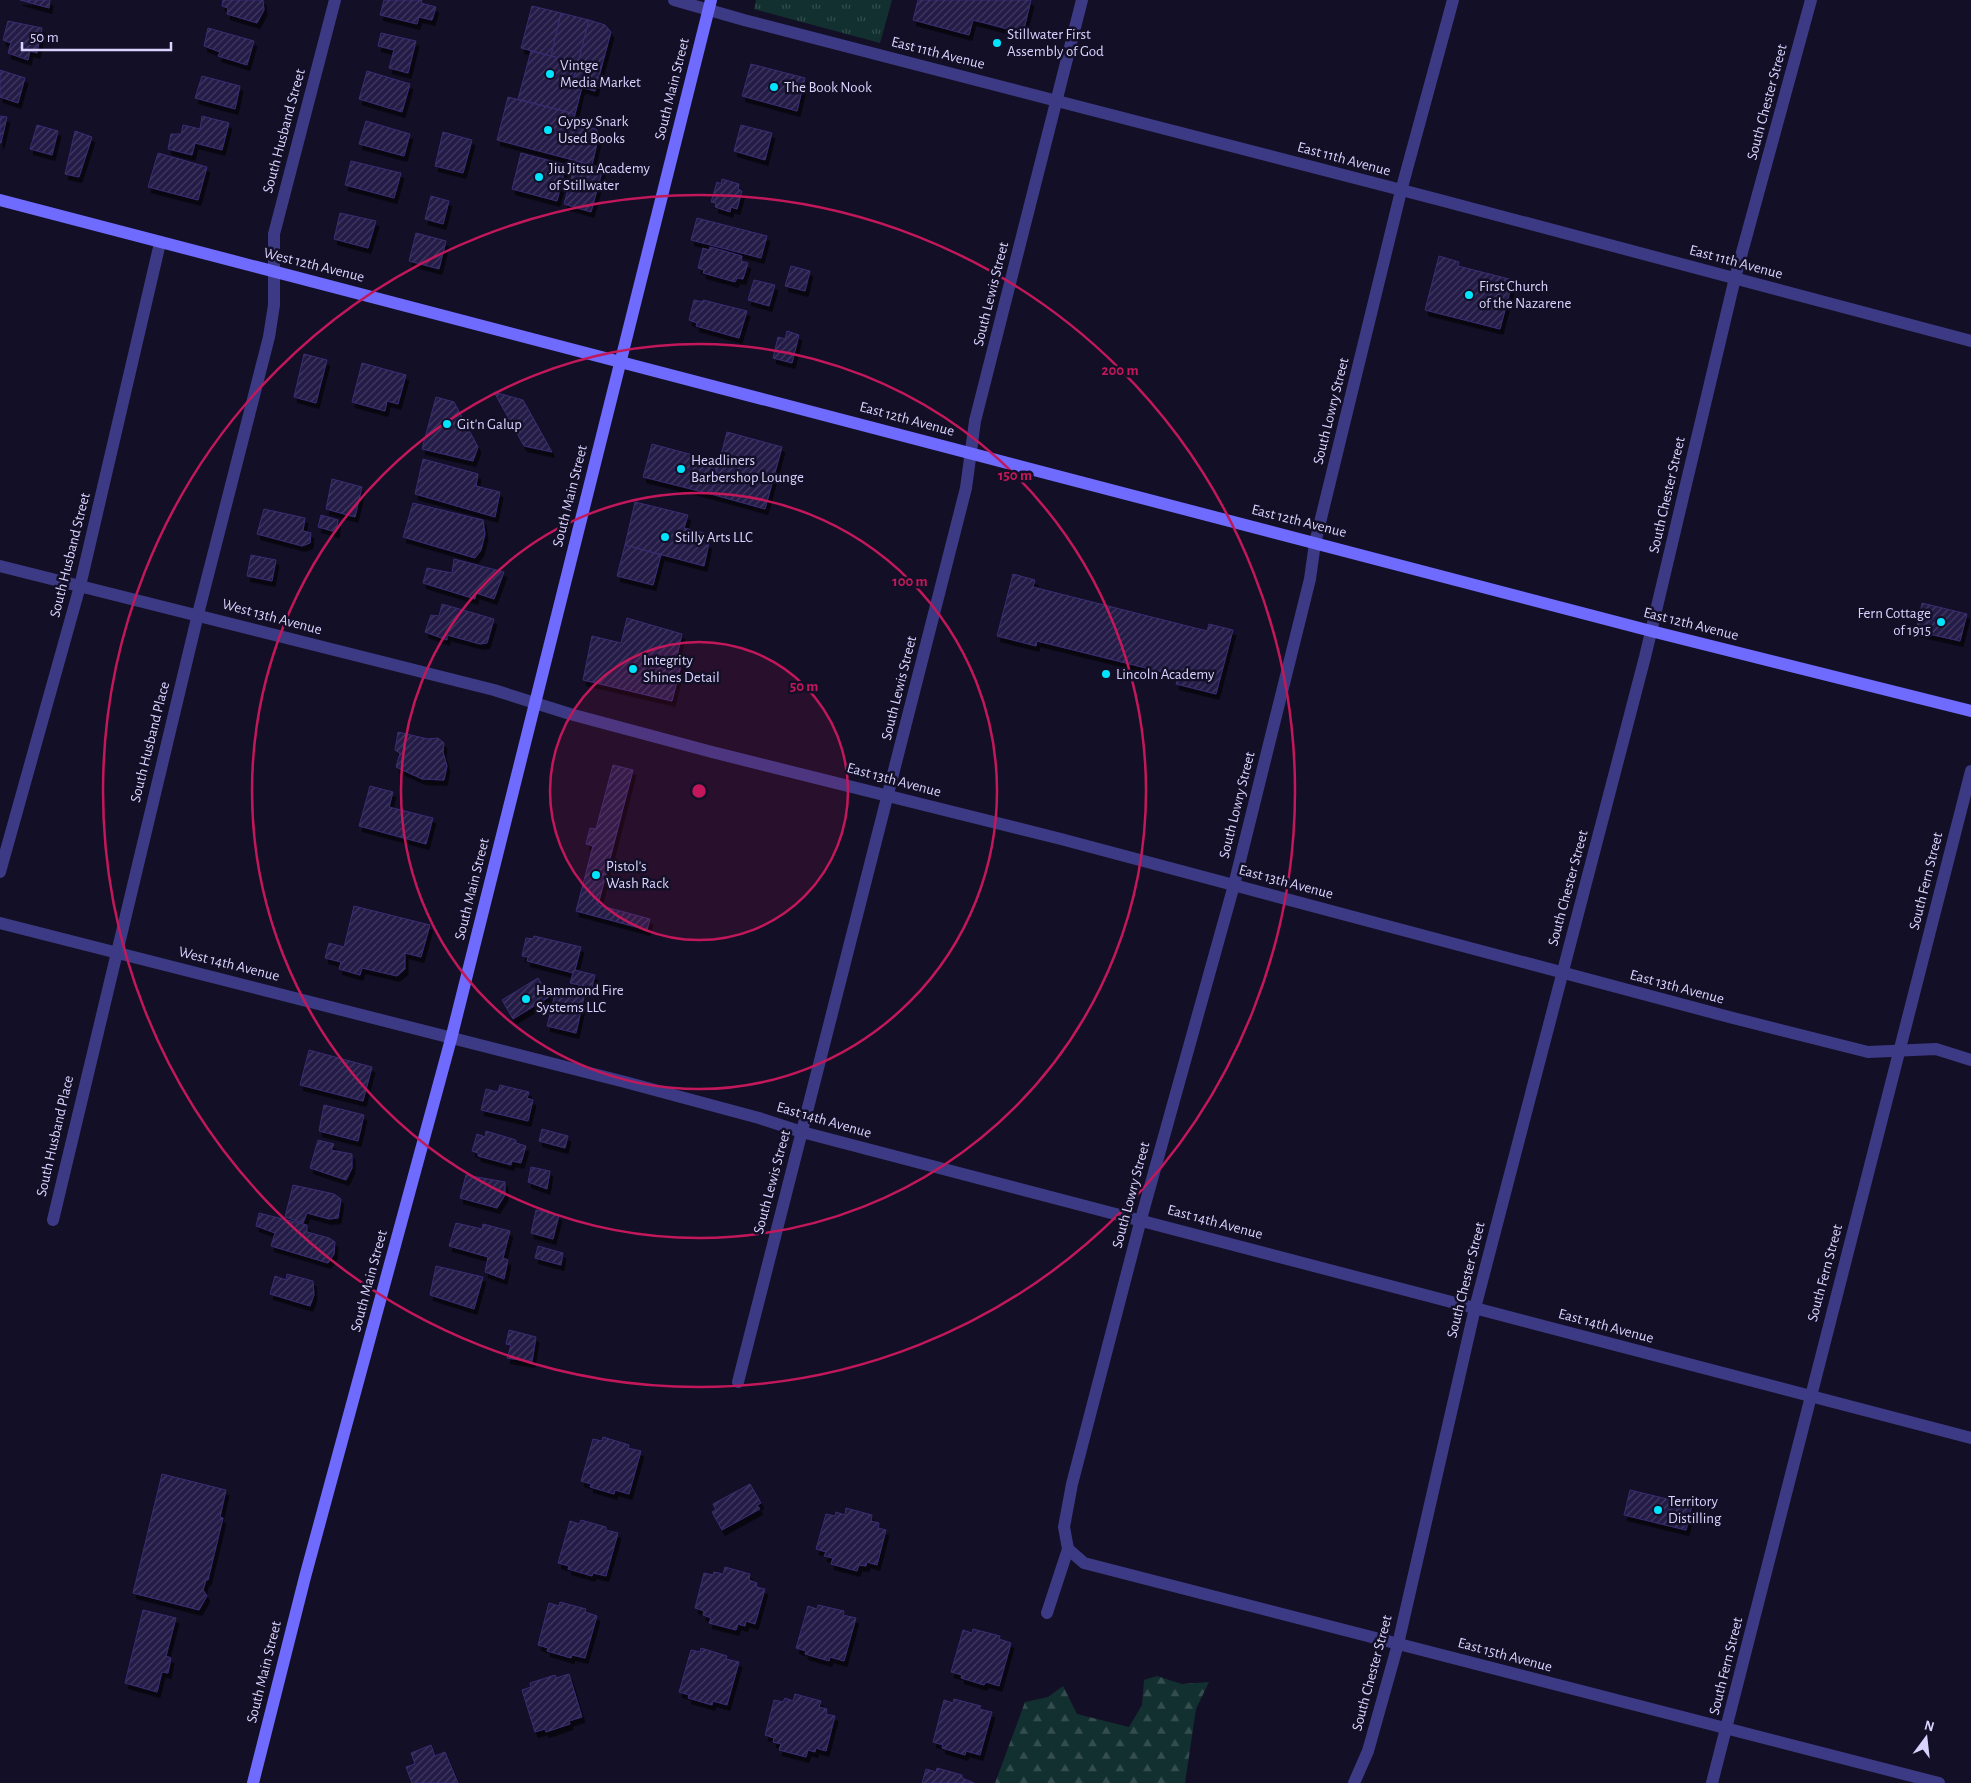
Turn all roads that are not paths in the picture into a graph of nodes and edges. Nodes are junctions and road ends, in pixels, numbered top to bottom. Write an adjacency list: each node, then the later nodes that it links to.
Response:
1 (335, 0): 11 (street, South Husband Street)
2 (674, 0): 6 (street, East 11th Avenue)
3 (1082, 0): 7 (street, South Lewis Street)
4 (1453, 0): 8 (street, South Lowry Street)
5 (1811, 0): 12 (street, South Chester Street)
6 (710, 5): 7 (street, East 11th Avenue); 14 (main road, South Main Street)
7 (1057, 101): 8 (street, East 11th Avenue); 15 (street, South Lewis Street)
8 (1402, 191): 12 (street, East 11th Avenue); 16 (street, South Lowry Street)
9 (0, 200): 10 (main road, West 12th Avenue)
10 (160, 243): 11 (main road, West 12th Avenue); 18 (street, South Husband Street)
11 (274, 272): 14 (main road, West 12th Avenue); 19 (street, South Husband Place)
12 (1735, 278): 13 (street, East 11th Avenue); 20 (street, South Chester Street)
13 (1971, 341)
14 (619, 362): 15 (main road, East 12th Avenue); 21 (main road, South Main Street)
15 (971, 453): 16 (main road, East 12th Avenue); 24 (street, South Lewis Street)
16 (1315, 543): 20 (main road, East 12th Avenue); 26 (street, South Lowry Street)
17 (0, 566): 18 (street, West 13th Avenue)
18 (80, 586): 19 (street, West 13th Avenue); 25 (street, South Husband Street)
19 (198, 614): 21 (street, West 13th Avenue); 28 (street, South Husband Place)
20 (1651, 631): 22 (main road, East 12th Avenue); 29 (street, South Chester Street)
21 (536, 702): 24 (street, East 13th Avenue); 30 (main road, South Main Street)
22 (1971, 711)
23 (1971, 771): 31 (street, South Fern Street)
24 (888, 796): 26 (street, East 13th Avenue); 33 (street, South Lewis Street)
25 (0, 872)
26 (1234, 886): 29 (street, East 13th Avenue); 34 (street, South Lowry Street)
27 (0, 923): 28 (street, West 14th Avenue)
28 (115, 953): 30 (street, West 14th Avenue); 35 (street, South Husband Place)
29 (1562, 973): 31 (street, East 13th Avenue); 36 (street, South Chester Street)
30 (451, 1039): 33 (street, East 14th Avenue); 44 (main road, South Main Street)
31 (1900, 1050): 32 (street, East 13th Avenue); 38 (street, South Fern Street)
32 (1971, 1060)
33 (802, 1132): 34 (street, East 14th Avenue); 37 (street, South Lewis Street)
34 (1141, 1219): 36 (street, East 14th Avenue); 40 (street, South Lowry Street)
35 (53, 1220)
36 (1475, 1308): 38 (street, East 14th Avenue); 42 (street, South Chester Street)
37 (738, 1382)
38 (1810, 1396): 39 (street, East 14th Avenue); 43 (street, South Fern Street)
39 (1971, 1438)
40 (1068, 1549): 41 (street, South Lowry Street); 42 (street, East 15th Avenue)
41 (1047, 1613)
42 (1398, 1644): 43 (street, East 15th Avenue); 45 (street, South Chester Street)
43 (1727, 1729): 46 (street, South Fern Street); 47 (street, East 15th Avenue)
44 (253, 1783)
45 (1354, 1783)
46 (1712, 1783)
47 (1939, 1783)

